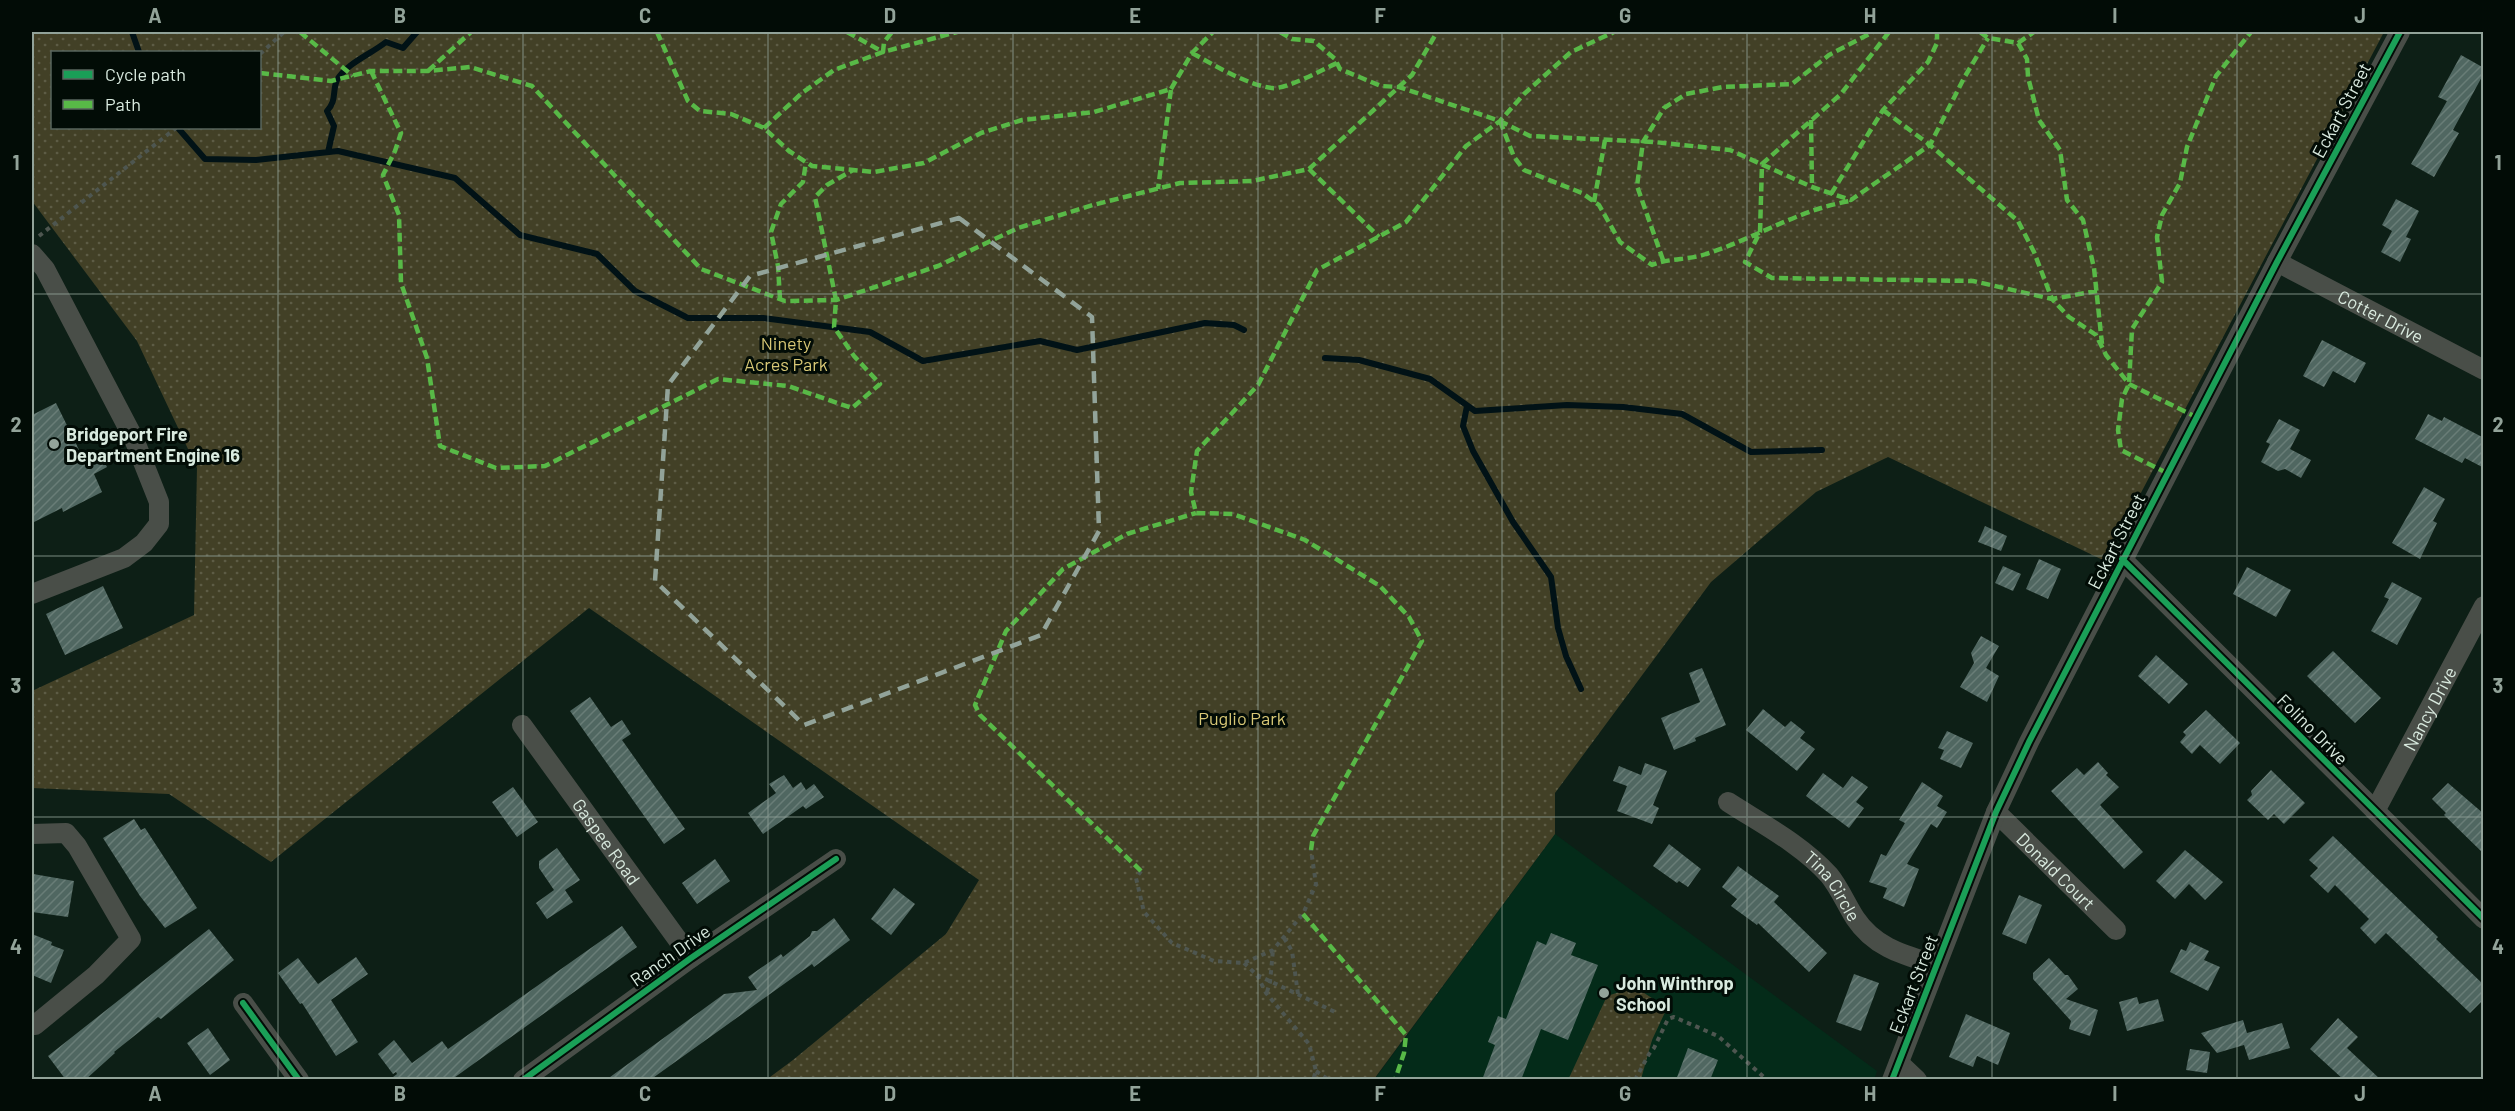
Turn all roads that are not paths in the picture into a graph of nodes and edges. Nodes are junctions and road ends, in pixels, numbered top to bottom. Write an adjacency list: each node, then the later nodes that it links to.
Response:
1 (2400, 32): 3 (street, Eckart Street)
2 (32, 254): 6 (street)
3 (2277, 262): 4 (street, Cotter Drive); 5 (street, Eckart Street)
4 (2484, 370)
5 (2122, 559): 10 (street, Folino Drive); 11 (street, Eckart Street)
6 (32, 594)
7 (2484, 606): 10 (street, Nancy Drive)
8 (522, 725): 16 (street, Gaspee Road)
9 (1728, 802): 17 (street, Tina Circle)
10 (2375, 811): 14 (street, Folino Drive)
11 (1996, 812): 15 (street, Donald Court); 17 (street, Eckart Street)
12 (32, 834): 19 (street)
13 (836, 859): 16 (street, Ranch Drive)
14 (2484, 919)
15 (2116, 930)
16 (691, 958): 22 (street, Ranch Drive)
17 (1936, 965): 20 (street, Eckart Street)
18 (243, 1003): 21 (street)
19 (32, 1024)
20 (1896, 1072): 23 (street)
21 (299, 1080)
22 (524, 1080)
23 (1917, 1080)

